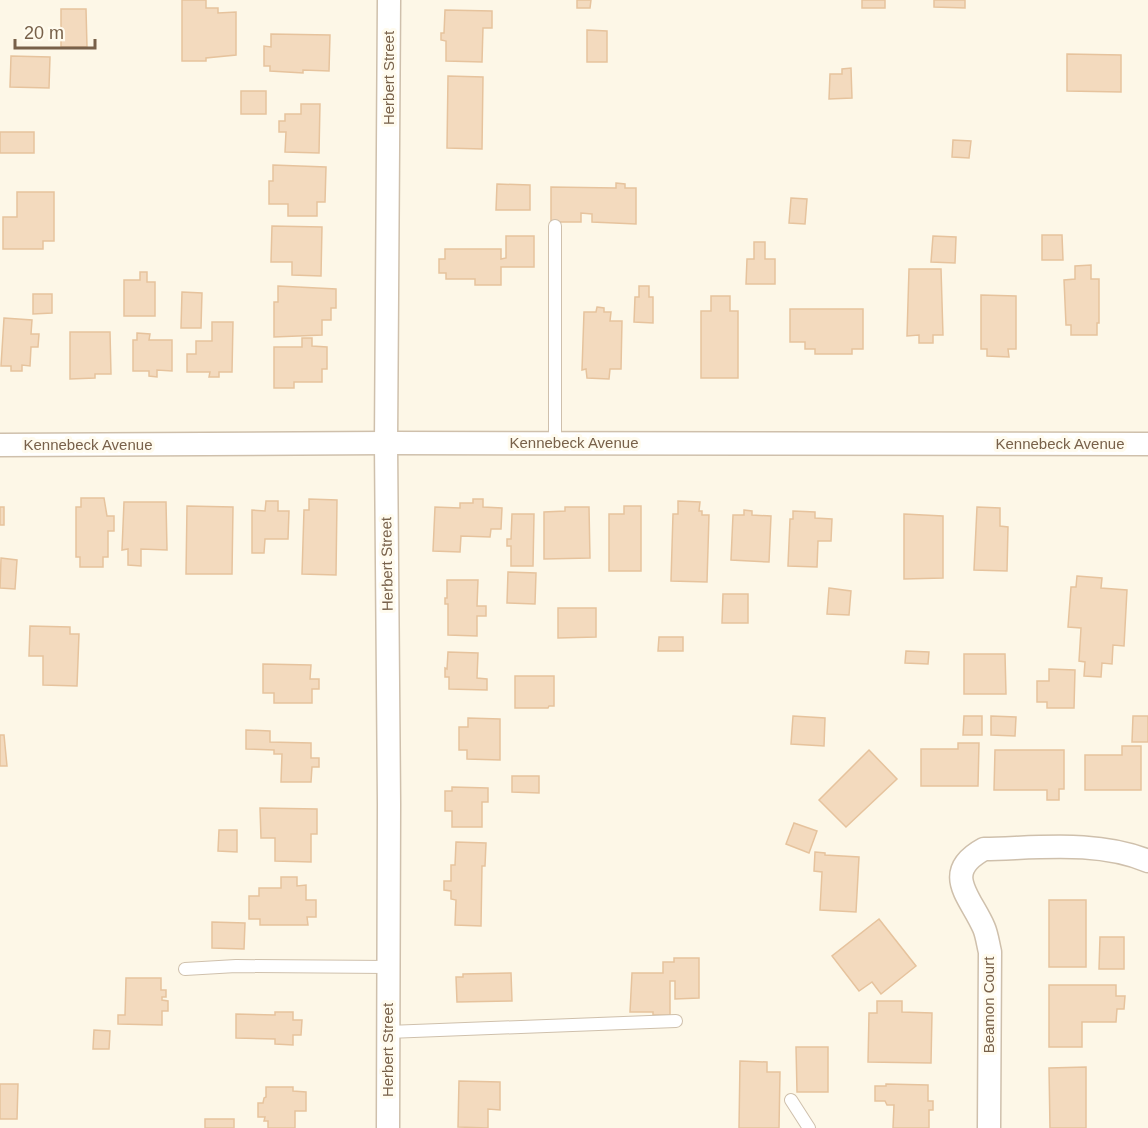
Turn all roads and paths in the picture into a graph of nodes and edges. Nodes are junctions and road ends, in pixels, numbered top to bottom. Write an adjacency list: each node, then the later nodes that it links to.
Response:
1 (389, 0): 3 (street, Herbert Street)
2 (555, 226): 4 (lane)
3 (386, 443): 4 (street, Kennebeck Avenue); 6 (street, Kennebeck Avenue); 8 (street, Herbert Street)
4 (555, 443): 5 (street, Kennebeck Avenue)
5 (1148, 444)
6 (0, 445)
7 (1148, 861): 15 (street, Beamon Court)
8 (388, 967): 9 (lane); 11 (street, Herbert Street)
9 (185, 969)
10 (676, 1020): 11 (lane)
11 (388, 1032): 13 (street, Herbert Street)
12 (791, 1100): 14 (lane)
13 (388, 1128)
14 (809, 1128)
15 (989, 1128)

